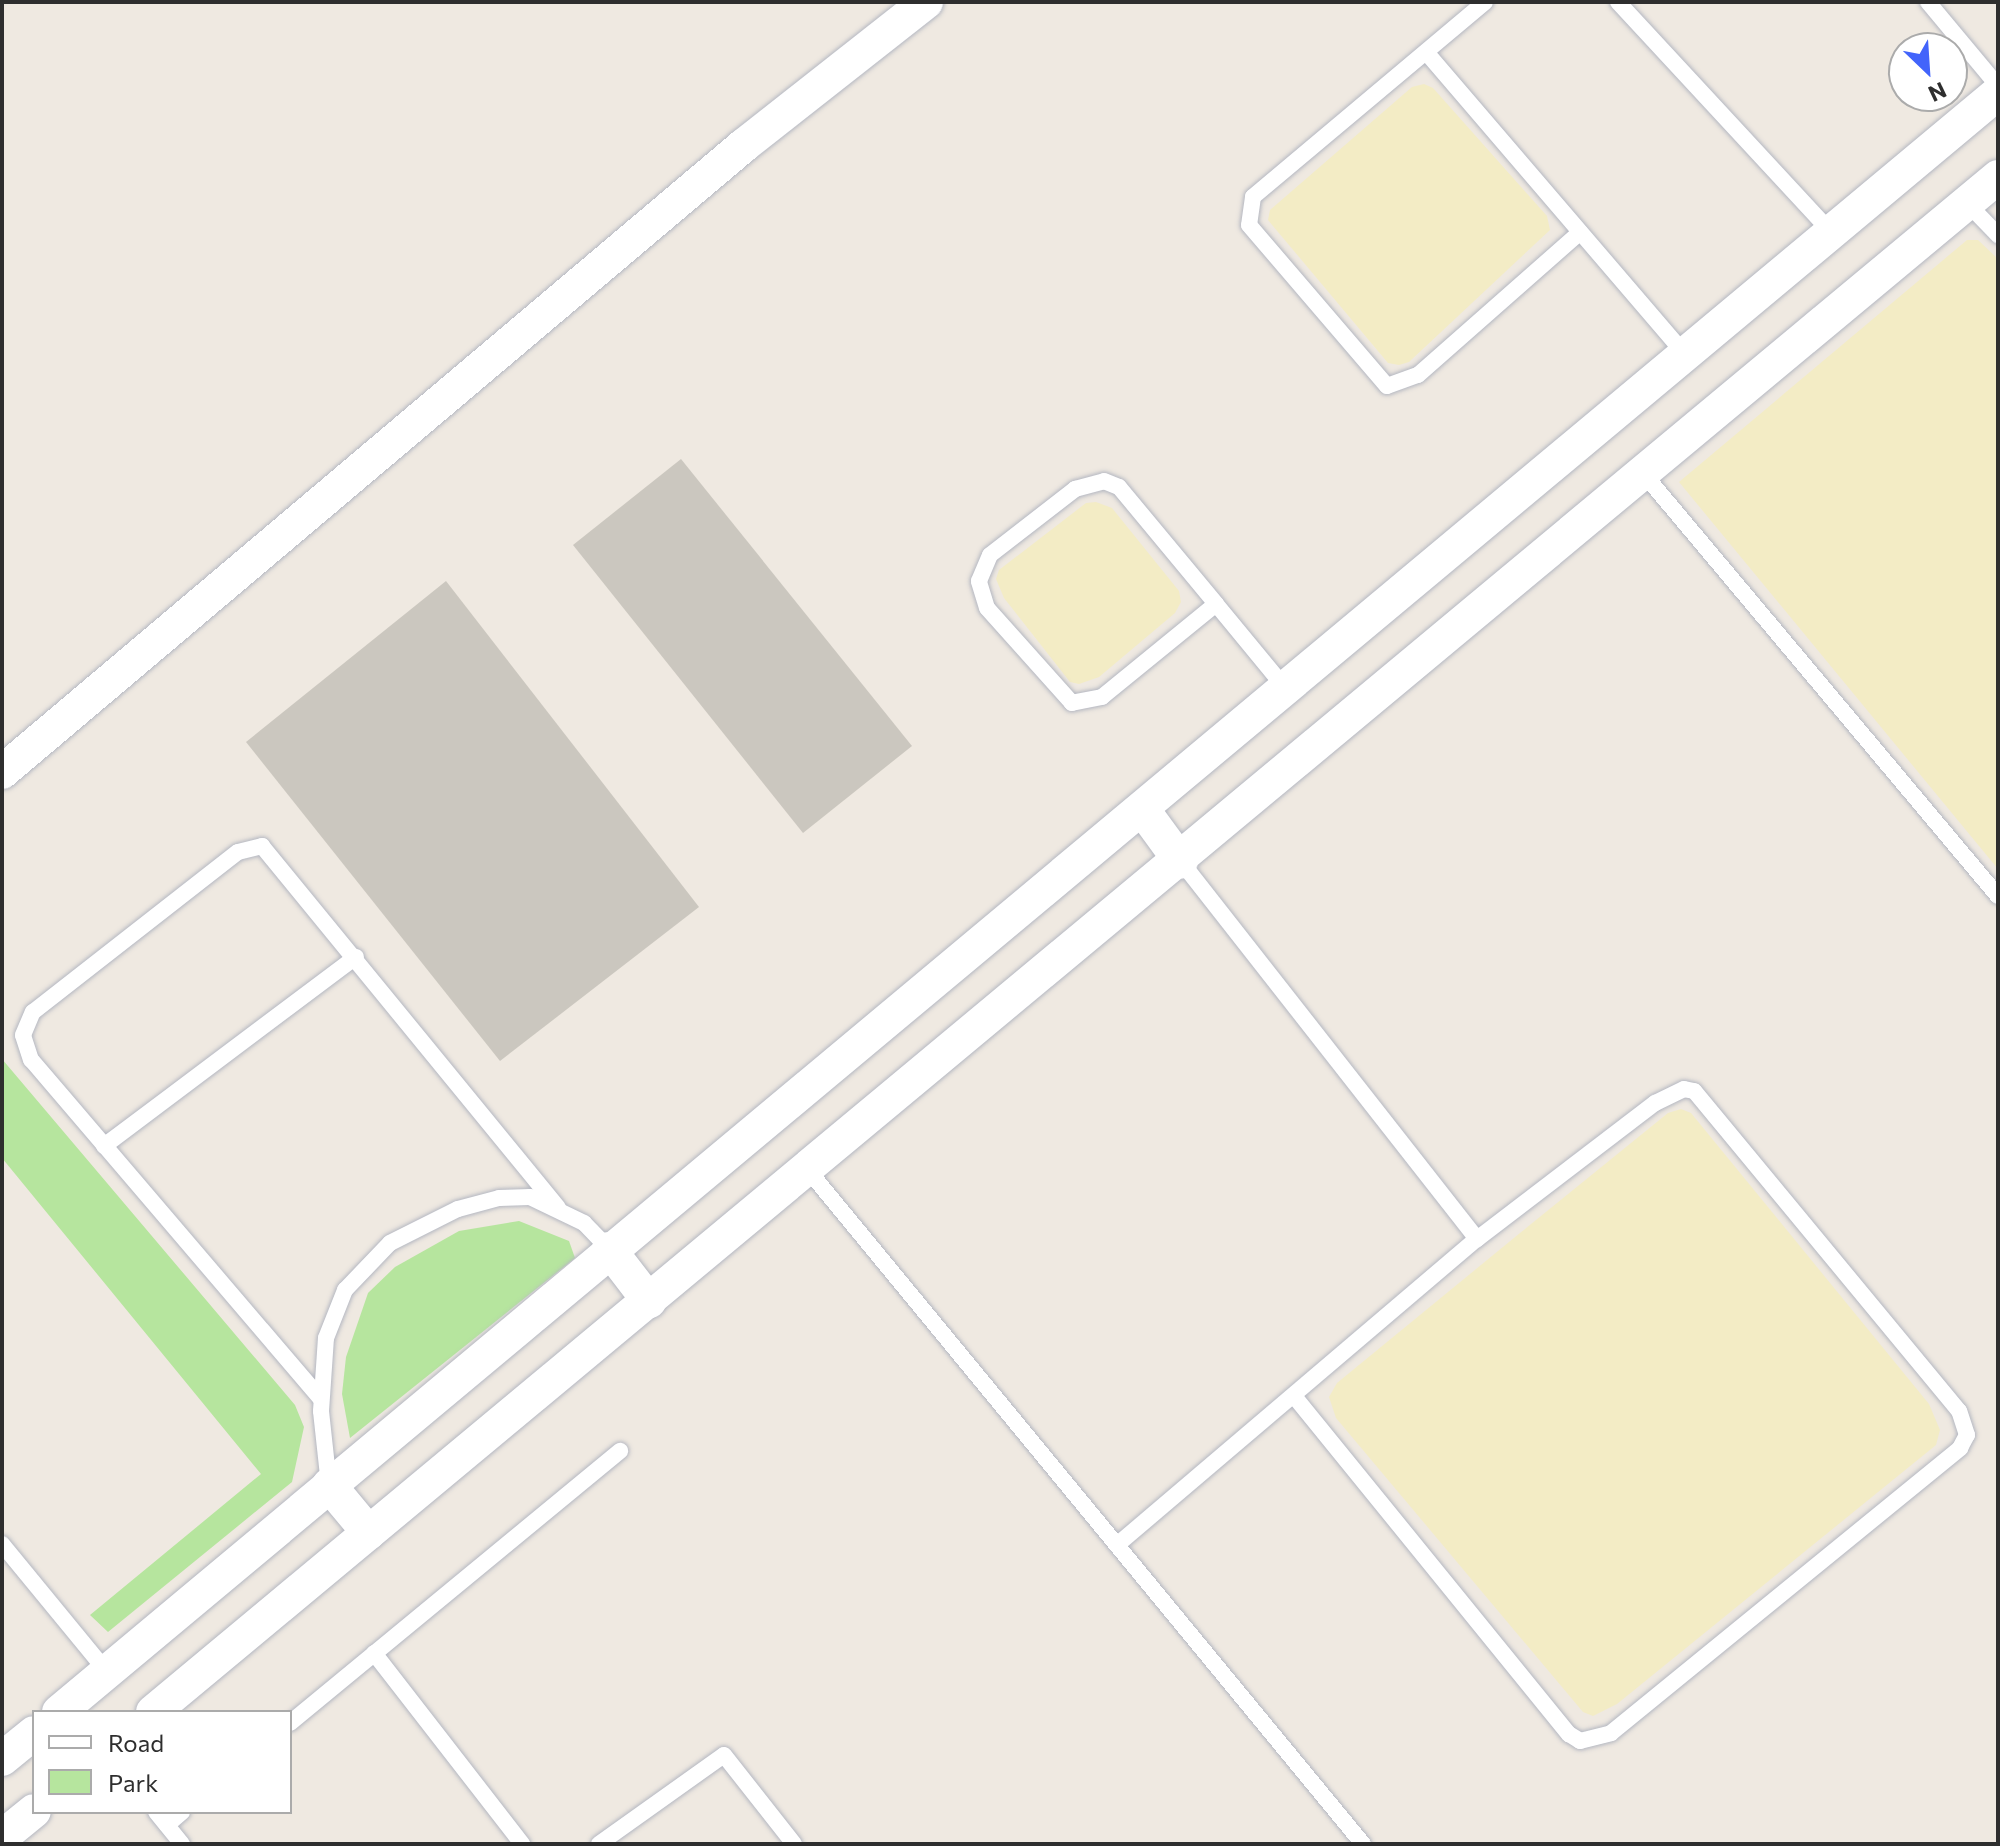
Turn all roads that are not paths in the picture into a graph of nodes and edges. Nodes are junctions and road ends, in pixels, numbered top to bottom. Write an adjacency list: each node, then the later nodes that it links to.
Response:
1 (926, 2): 17 (street)
2 (1485, 2): 5 (lane)
3 (1618, 2): 11 (lane)
4 (1928, 2): 6 (lane)
5 (1426, 52): 10 (lane); 10 (lane)
6 (1998, 86)
7 (1998, 93): 11 (street)
8 (1998, 177): 9 (street)
9 (1967, 203): 12 (lane); 14 (street)
10 (1580, 232): 13 (lane)
11 (1832, 233): 13 (street)
12 (1998, 235)
13 (1686, 355): 16 (street)
14 (1643, 473): 19 (street); 20 (lane)
15 (1216, 604): 15 (lane); 16 (lane)
16 (1287, 690): 18 (street)
17 (2, 772)
18 (1143, 810): 19 (street); 26 (street)
19 (1181, 862): 23 (street); 25 (lane)
20 (1998, 896)
21 (356, 957): 22 (lane); 22 (lane); 24 (lane)
22 (104, 1146): 29 (lane)
23 (808, 1170): 27 (street); 34 (lane)
24 (558, 1207): 26 (lane); 29 (lane)
25 (1477, 1239): 28 (lane); 28 (lane)
26 (609, 1249): 27 (street); 31 (street)
27 (649, 1301): 32 (street)
28 (1294, 1396): 34 (lane)
29 (321, 1399): 31 (lane)
30 (620, 1451): 35 (lane)
31 (329, 1485): 32 (street); 36 (street)
32 (369, 1533): 38 (street)
33 (2, 1544): 36 (lane)
34 (1117, 1545): 49 (lane)
35 (374, 1653): 39 (lane); 46 (lane)
36 (99, 1690): 37 (street)
37 (63, 1710)
38 (155, 1710)
39 (292, 1721)
40 (32, 1735): 41 (street)
41 (2, 1759)
42 (32, 1813): 44 (street)
43 (162, 1818): 45 (lane)
44 (2, 1837)
45 (182, 1844)
46 (522, 1844)
47 (599, 1844): 48 (lane)
48 (794, 1844)
49 (1363, 1844)

